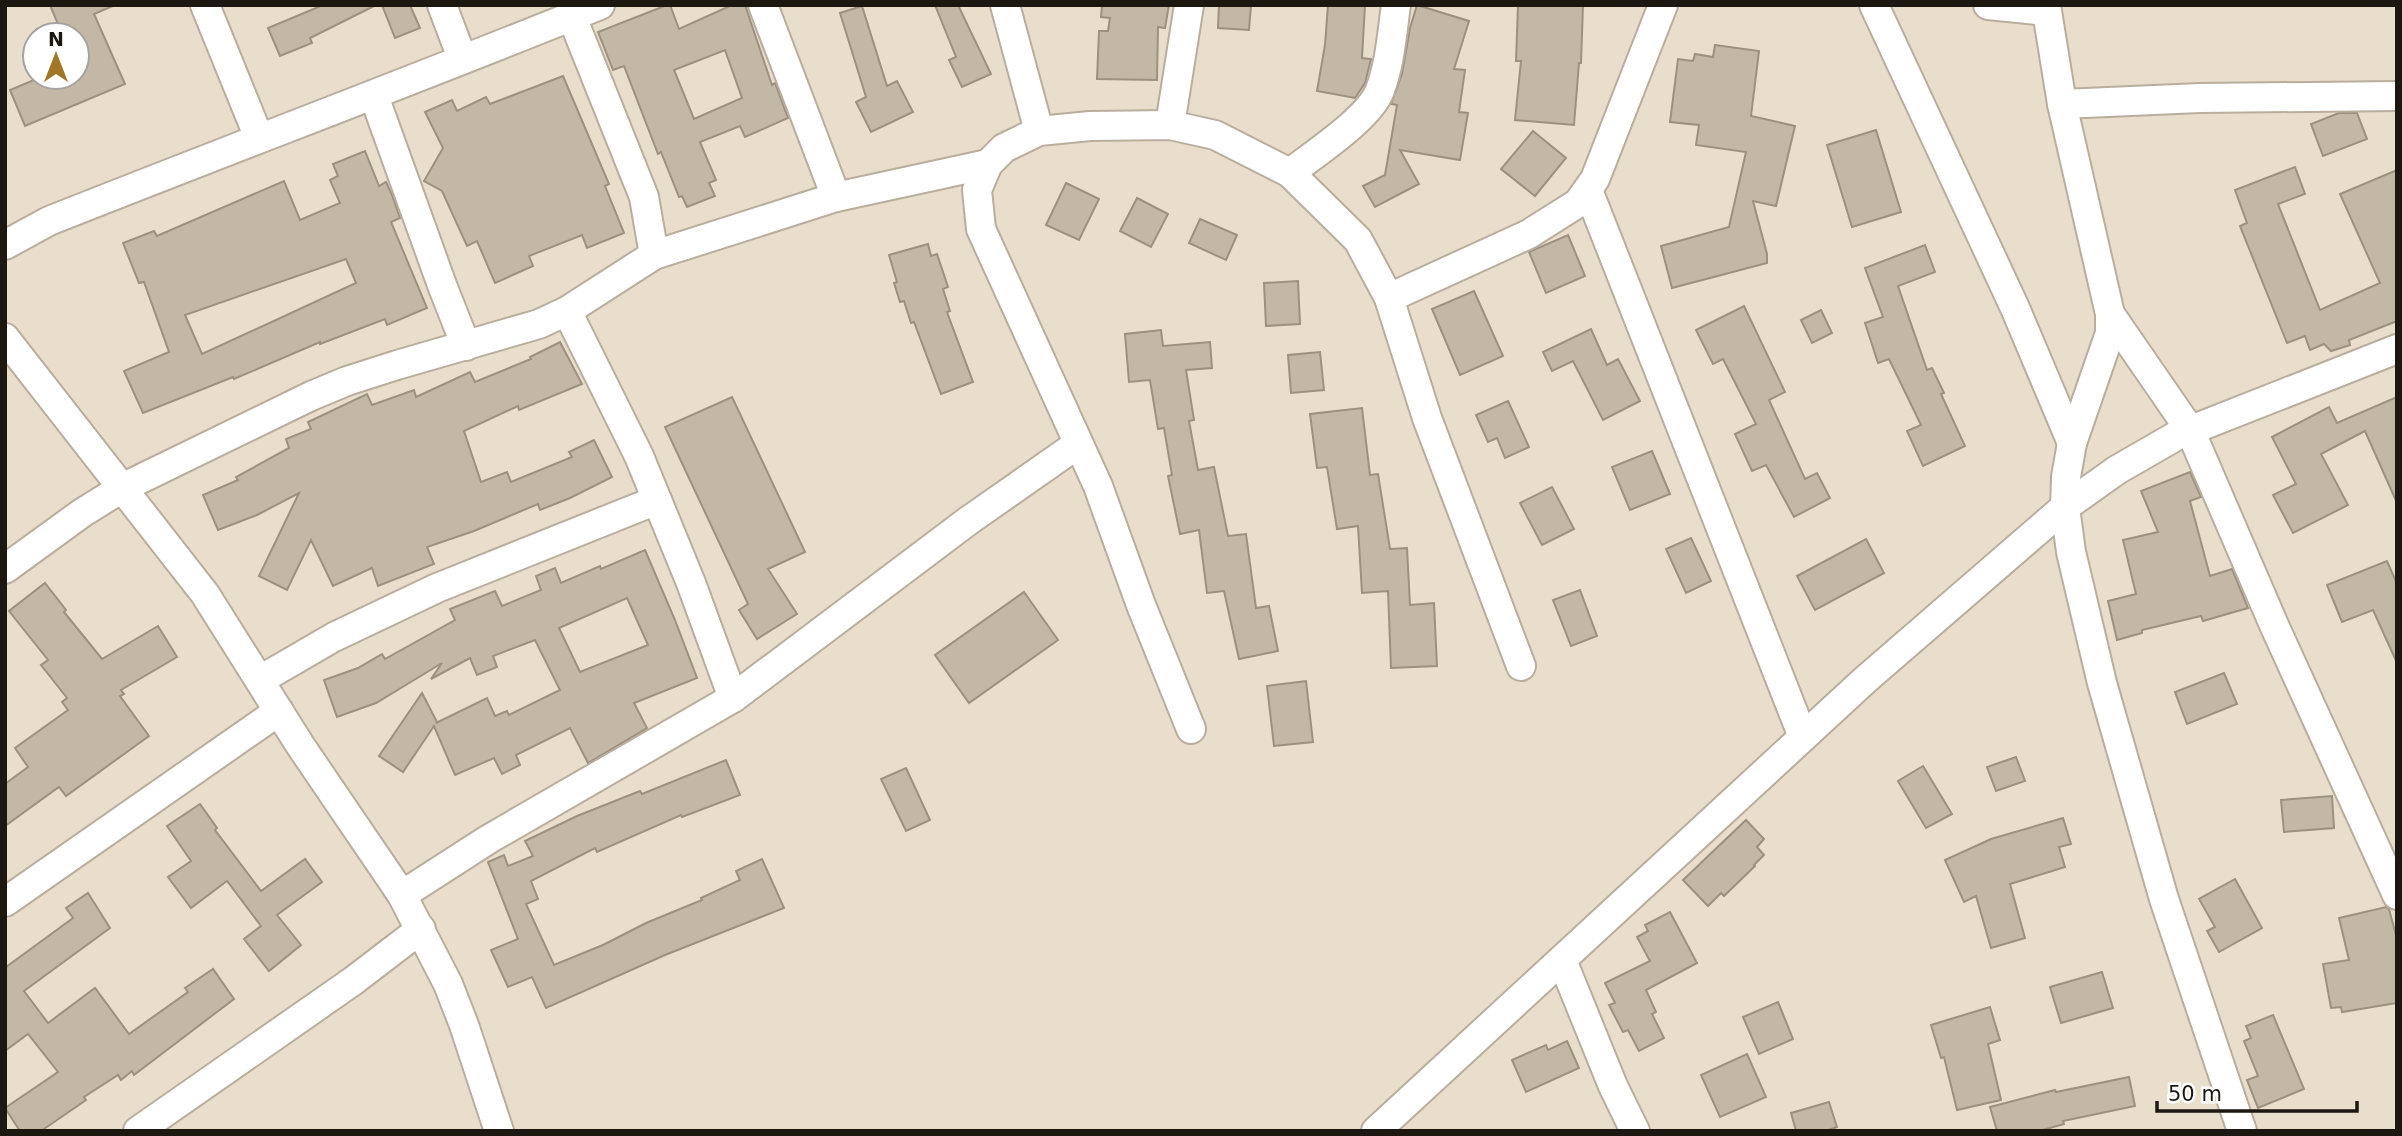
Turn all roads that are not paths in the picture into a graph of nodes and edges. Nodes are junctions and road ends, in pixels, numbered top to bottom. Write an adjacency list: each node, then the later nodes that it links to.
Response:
1 (205, 5): 19 (street)
2 (442, 5): 13 (street)
3 (600, 5): 12 (street)
4 (763, 5): 23 (street)
5 (1005, 5): 18 (street)
6 (1189, 5): 17 (street)
7 (1396, 5): 21 (street)
8 (1663, 5): 22 (street)
9 (1874, 5): 33 (street)
10 (1987, 5): 11 (street)
11 (2046, 8): 16 (street)
12 (572, 17): 13 (street); 25 (street)
13 (462, 58): 14 (street)
14 (374, 96): 19 (street); 30 (street)
15 (2397, 96): 16 (street)
16 (2062, 104): 28 (street)
17 (1170, 125): 18 (street); 21 (street)
18 (1039, 131): 20 (street)
19 (259, 138): 24 (street)
20 (988, 164): 23 (street); 34 (street)
21 (1290, 173): 26 (street)
22 (1588, 190): 26 (street); 44 (street)
23 (836, 197): 25 (street)
24 (5, 245)
25 (654, 255): 27 (street)
26 (1389, 298): 39 (street)
27 (567, 311): 30 (street); 36 (street)
28 (2110, 314): 32 (street); 33 (street)
29 (5, 338): 35 (street)
30 (466, 346): 35 (street)
31 (2397, 349): 32 (street)
32 (2190, 430): 37 (street); 46 (street)
33 (2072, 443): 37 (street)
34 (1078, 444): 41 (street); 43 (street)
35 (122, 488): 38 (street); 40 (street)
36 (657, 500): 40 (street); 41 (street)
37 (2065, 507): 44 (street); 54 (street)
38 (5, 569)
39 (1521, 666)
40 (260, 680): 42 (street)
41 (733, 698): 45 (street)
42 (279, 710): 45 (street); 47 (street)
43 (1191, 729)
44 (1803, 737): 49 (street)
45 (402, 895): 48 (street)
46 (2397, 895)
47 (5, 902)
48 (421, 929): 50 (street); 51 (street)
49 (1562, 960): 52 (street); 53 (street)
50 (138, 1131)
51 (499, 1131)
52 (1376, 1131)
53 (1635, 1131)
54 (2242, 1131)

